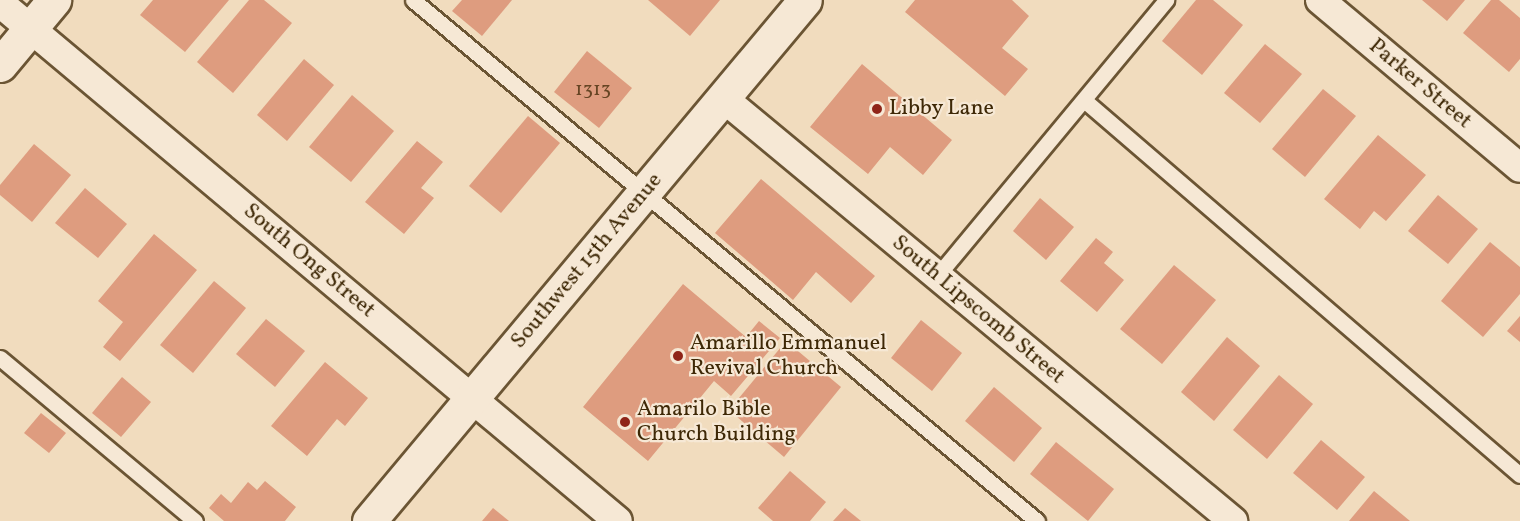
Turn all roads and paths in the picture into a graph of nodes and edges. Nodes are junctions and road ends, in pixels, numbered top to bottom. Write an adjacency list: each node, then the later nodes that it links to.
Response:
1 (54, 0): 7 (main road)
2 (413, 0): 12 (lane)
3 (805, 0): 9 (main road, Southwest 15th Avenue)
4 (1166, 0): 10 (lane)
5 (1320, 0): 11 (street, Parker Street)
6 (0, 3): 7 (street, South Ong Street)
7 (30, 28): 8 (main road); 15 (street, South Ong Street)
8 (0, 65)
9 (723, 98): 12 (main road, Southwest 15th Avenue); 13 (street, South Lipscomb Street)
10 (1084, 99): 13 (lane); 16 (lane)
11 (1520, 168)
12 (644, 192): 15 (main road, Southwest 15th Avenue); 20 (lane)
13 (937, 276): 21 (street, South Lipscomb Street)
14 (0, 358): 17 (lane)
15 (472, 398): 18 (main road, Southwest 15th Avenue); 19 (street, South Ong Street)
16 (1520, 475)
17 (195, 521)
18 (369, 521)
19 (618, 521)
20 (1037, 521)
21 (1233, 521)

